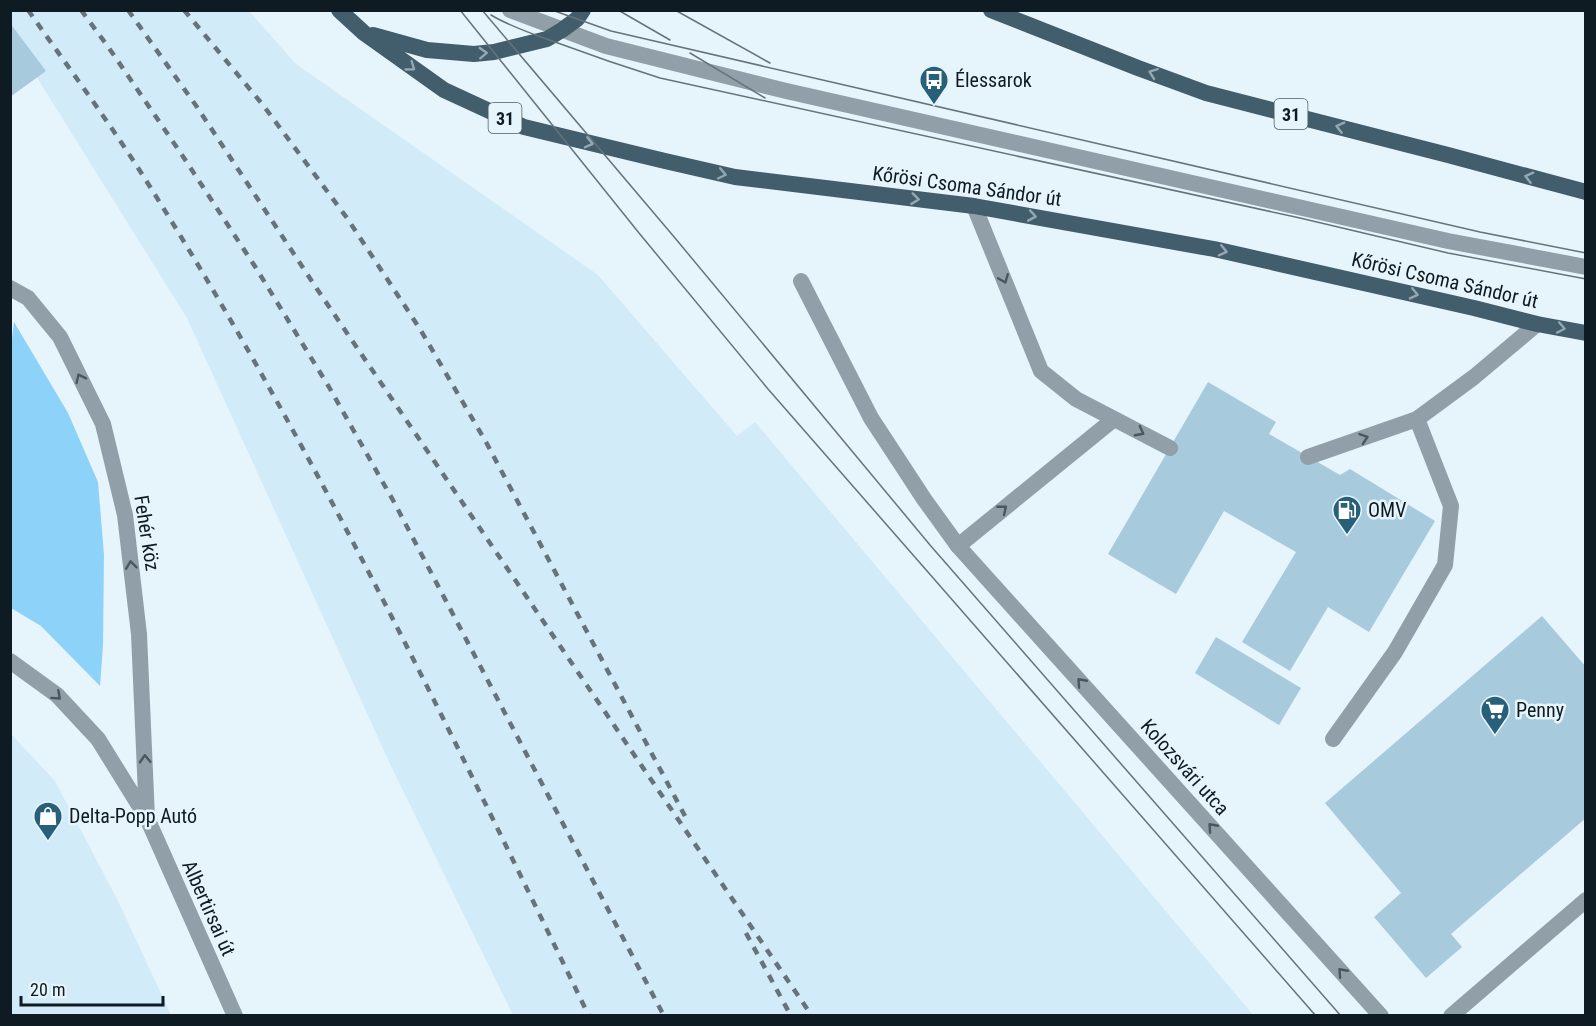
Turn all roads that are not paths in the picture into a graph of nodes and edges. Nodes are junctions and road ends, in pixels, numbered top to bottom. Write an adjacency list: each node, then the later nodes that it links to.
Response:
1 (339, 10): 6 (main road, 31)
2 (510, 10): 5 (street)
3 (583, 10): 5 (main road)
4 (1000, 12): 7 (main road, 31, one-way to 4)
5 (562, 30): 6 (main road, one-way to 5); 9 (street)
6 (364, 33): 8 (main road, Kőrösi Csoma Sándor út / 31, one-way to 8)
7 (1586, 192)
8 (974, 206): 12 (main road, Kőrösi Csoma Sándor út / 31, one-way to 12); 14 (street, one-way to 14)
9 (1586, 267)
10 (801, 281): 18 (street, Kolozsvári utca)
11 (10, 288): 21 (street, Fehér köz, one-way to 11)
12 (1537, 324): 13 (main road, Kőrösi Csoma Sándor út / 31, one-way to 13); 15 (street)
13 (1586, 333)
14 (1114, 418): 16 (street, one-way to 16); 18 (street, one-way to 14)
15 (1417, 419): 17 (street, one-way to 15); 20 (street)
16 (1170, 448)
17 (1308, 457)
18 (958, 546): 24 (street, Kolozsvári utca, one-way to 18)
19 (10, 661): 21 (street, one-way to 21)
20 (1333, 740)
21 (147, 818): 23 (street, Albertirsai út)
22 (1586, 900): 25 (street)
23 (235, 1016)
24 (1382, 1016)
25 (1451, 1016)

